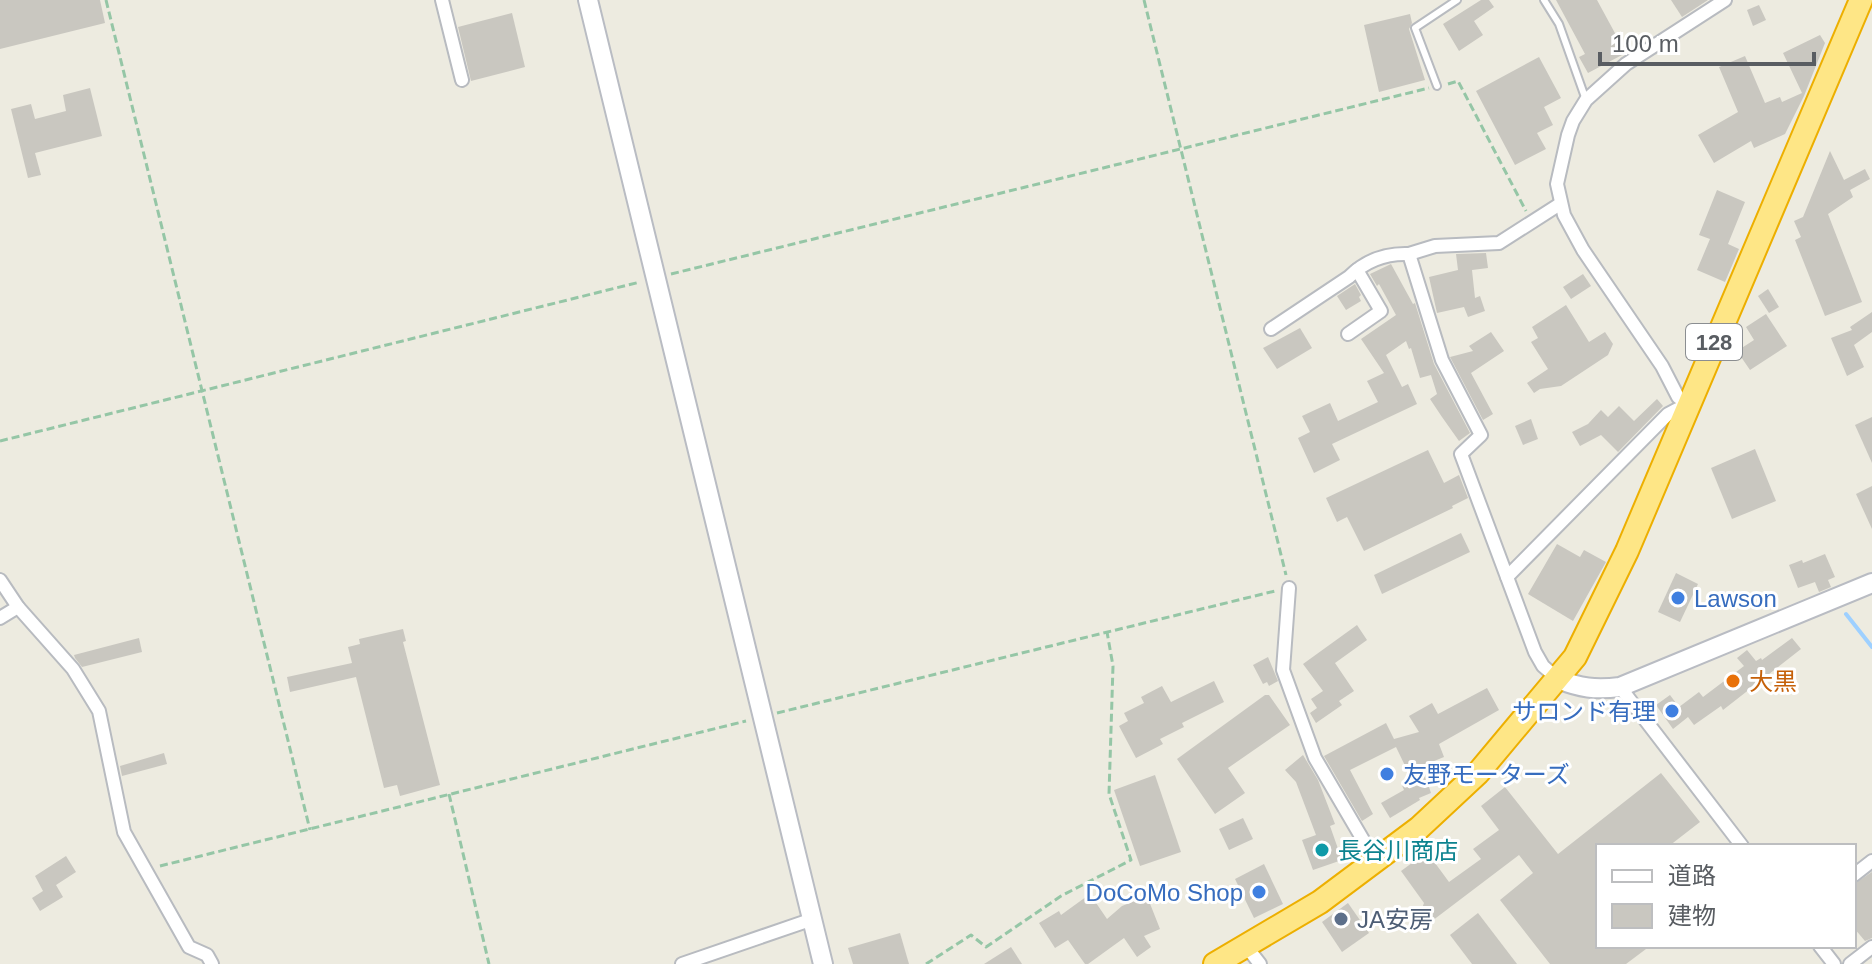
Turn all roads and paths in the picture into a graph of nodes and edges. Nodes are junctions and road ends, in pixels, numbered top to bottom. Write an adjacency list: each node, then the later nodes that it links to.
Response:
1 (106, 0): 20 (path)
2 (442, 0): 9 (street)
3 (588, 0): 17 (street)
4 (1144, 0): 12 (path)
5 (1457, 0): 10 (lane)
6 (1544, 0): 11 (lane)
7 (1725, 0): 11 (street)
8 (1861, 0): 21 (highway, 128)
9 (462, 80)
10 (1437, 86): 12 (path); 14 (path)
11 (1586, 100): 13 (street)
12 (1181, 150): 17 (path); 26 (path)
13 (1560, 204): 14 (street); 21 (street)
14 (1532, 221): 15 (street)
15 (1409, 254): 16 (street); 23 (street)
16 (1357, 270): 18 (street); 19 (street)
17 (657, 278): 20 (path); 32 (street)
18 (1271, 329)
19 (1348, 334)
20 (202, 390): 22 (path); 34 (path)
21 (1687, 404): 23 (street); 30 (highway, 128)
22 (0, 441)
23 (1507, 577): 30 (street)
24 (0, 580): 27 (street)
25 (1872, 583): 31 (street)
26 (1289, 588): 29 (path); 37 (street)
27 (18, 607): 28 (street); 38 (street)
28 (0, 618)
29 (1107, 632): 32 (path); 48 (path)
30 (1558, 679): 31 (street); 37 (highway, 128)
31 (1620, 687): 35 (street)
32 (763, 717): 33 (path); 40 (street)
33 (449, 794): 34 (path); 45 (path)
34 (310, 830): 38 (path)
35 (1740, 844)
36 (1872, 861): 39 (street)
37 (1376, 862): 43 (highway, 128)
38 (146, 870): 44 (street)
39 (1856, 873)
40 (813, 919): 46 (street); 47 (street)
41 (1872, 947): 51 (street)
42 (1822, 948): 50 (street)
43 (1253, 955): 49 (highway, 128)
44 (212, 964)
45 (489, 964)
46 (682, 964)
47 (823, 964)
48 (926, 964)
49 (1215, 964)
50 (1834, 964)
51 (1850, 964)

